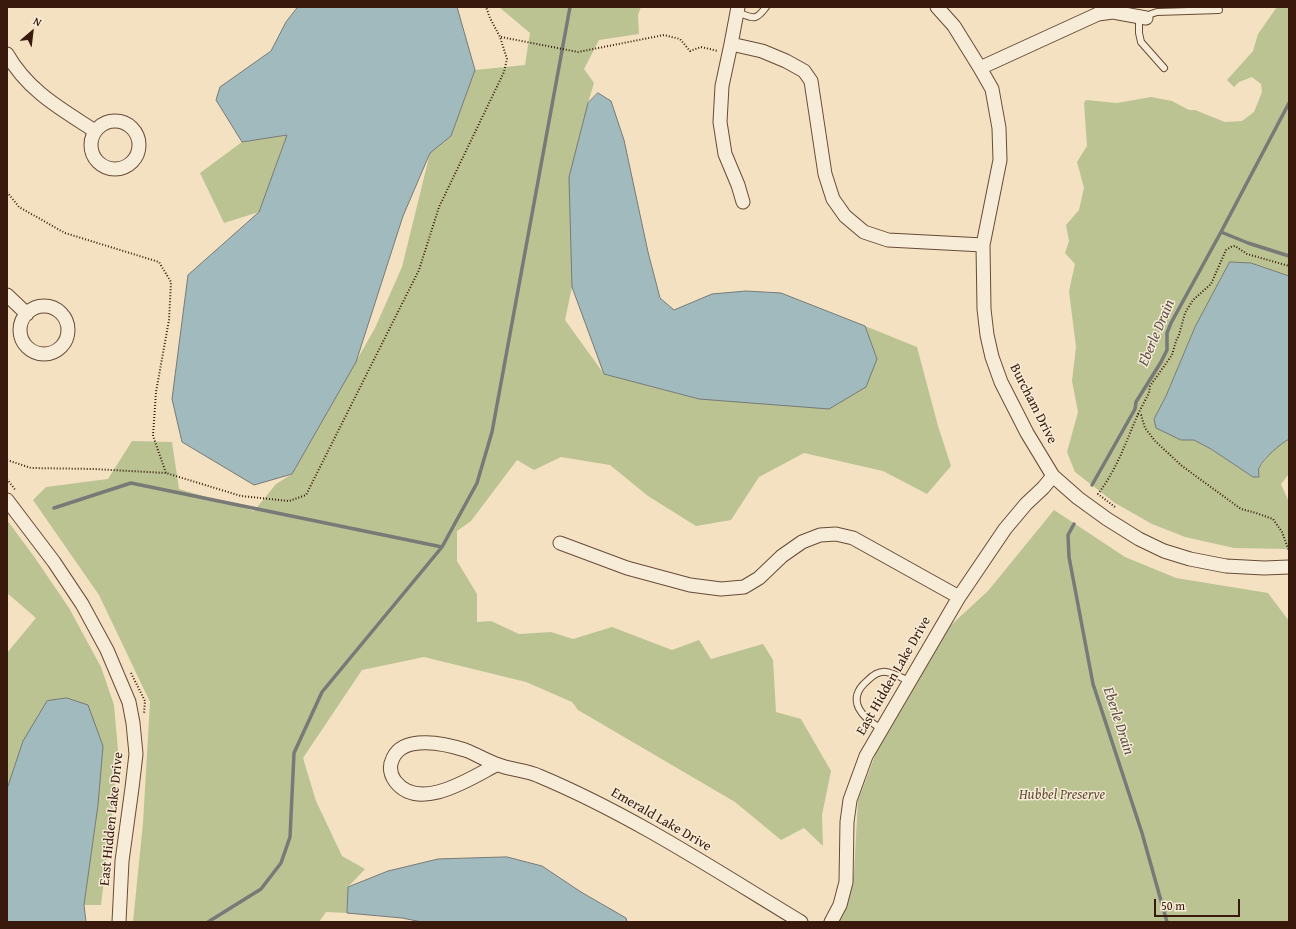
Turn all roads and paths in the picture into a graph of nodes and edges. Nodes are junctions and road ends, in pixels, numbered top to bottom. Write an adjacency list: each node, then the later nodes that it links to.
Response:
1 (486, 7): 7 (path)
2 (766, 7): 4 (lane)
3 (937, 7): 10 (street, Burcham Drive)
4 (738, 9): 8 (street)
5 (1219, 10): 6 (lane)
6 (1135, 14): 10 (street); 11 (lane)
7 (500, 37): 8 (path); 21 (path)
8 (730, 49): 14 (street); 15 (street)
9 (7, 54): 12 (street)
10 (980, 68): 15 (street, Burcham Drive)
11 (1164, 68)
12 (95, 131)
13 (7, 192): 21 (path)
14 (743, 202)
15 (983, 244): 22 (street, Burcham Drive)
16 (1289, 266): 19 (path)
17 (7, 295): 18 (street)
18 (27, 314)
19 (1138, 414): 25 (path); 27 (path)
20 (7, 460): 21 (path)
21 (166, 473)
22 (1053, 476): 28 (street, Burcham Drive); 29 (street, East Hidden Lake Drive)
23 (7, 479): 24 (path)
24 (12, 496): 30 (street, East Hidden Lake Drive)
25 (1115, 507)
26 (560, 543): 29 (street)
27 (1289, 551)
28 (1289, 567)
29 (959, 597): 31 (street, East Hidden Lake Drive)
30 (125, 674): 32 (path); 35 (street, East Hidden Lake Drive)
31 (909, 681): 33 (street, East Hidden Lake Drive); 33 (lane)
32 (144, 716)
33 (882, 729): 37 (street, East Hidden Lake Drive)
34 (496, 764): 34 (street, Emerald Lake Drive); 36 (street, Emerald Lake Drive)
35 (119, 922)
36 (800, 922)
37 (831, 922)

